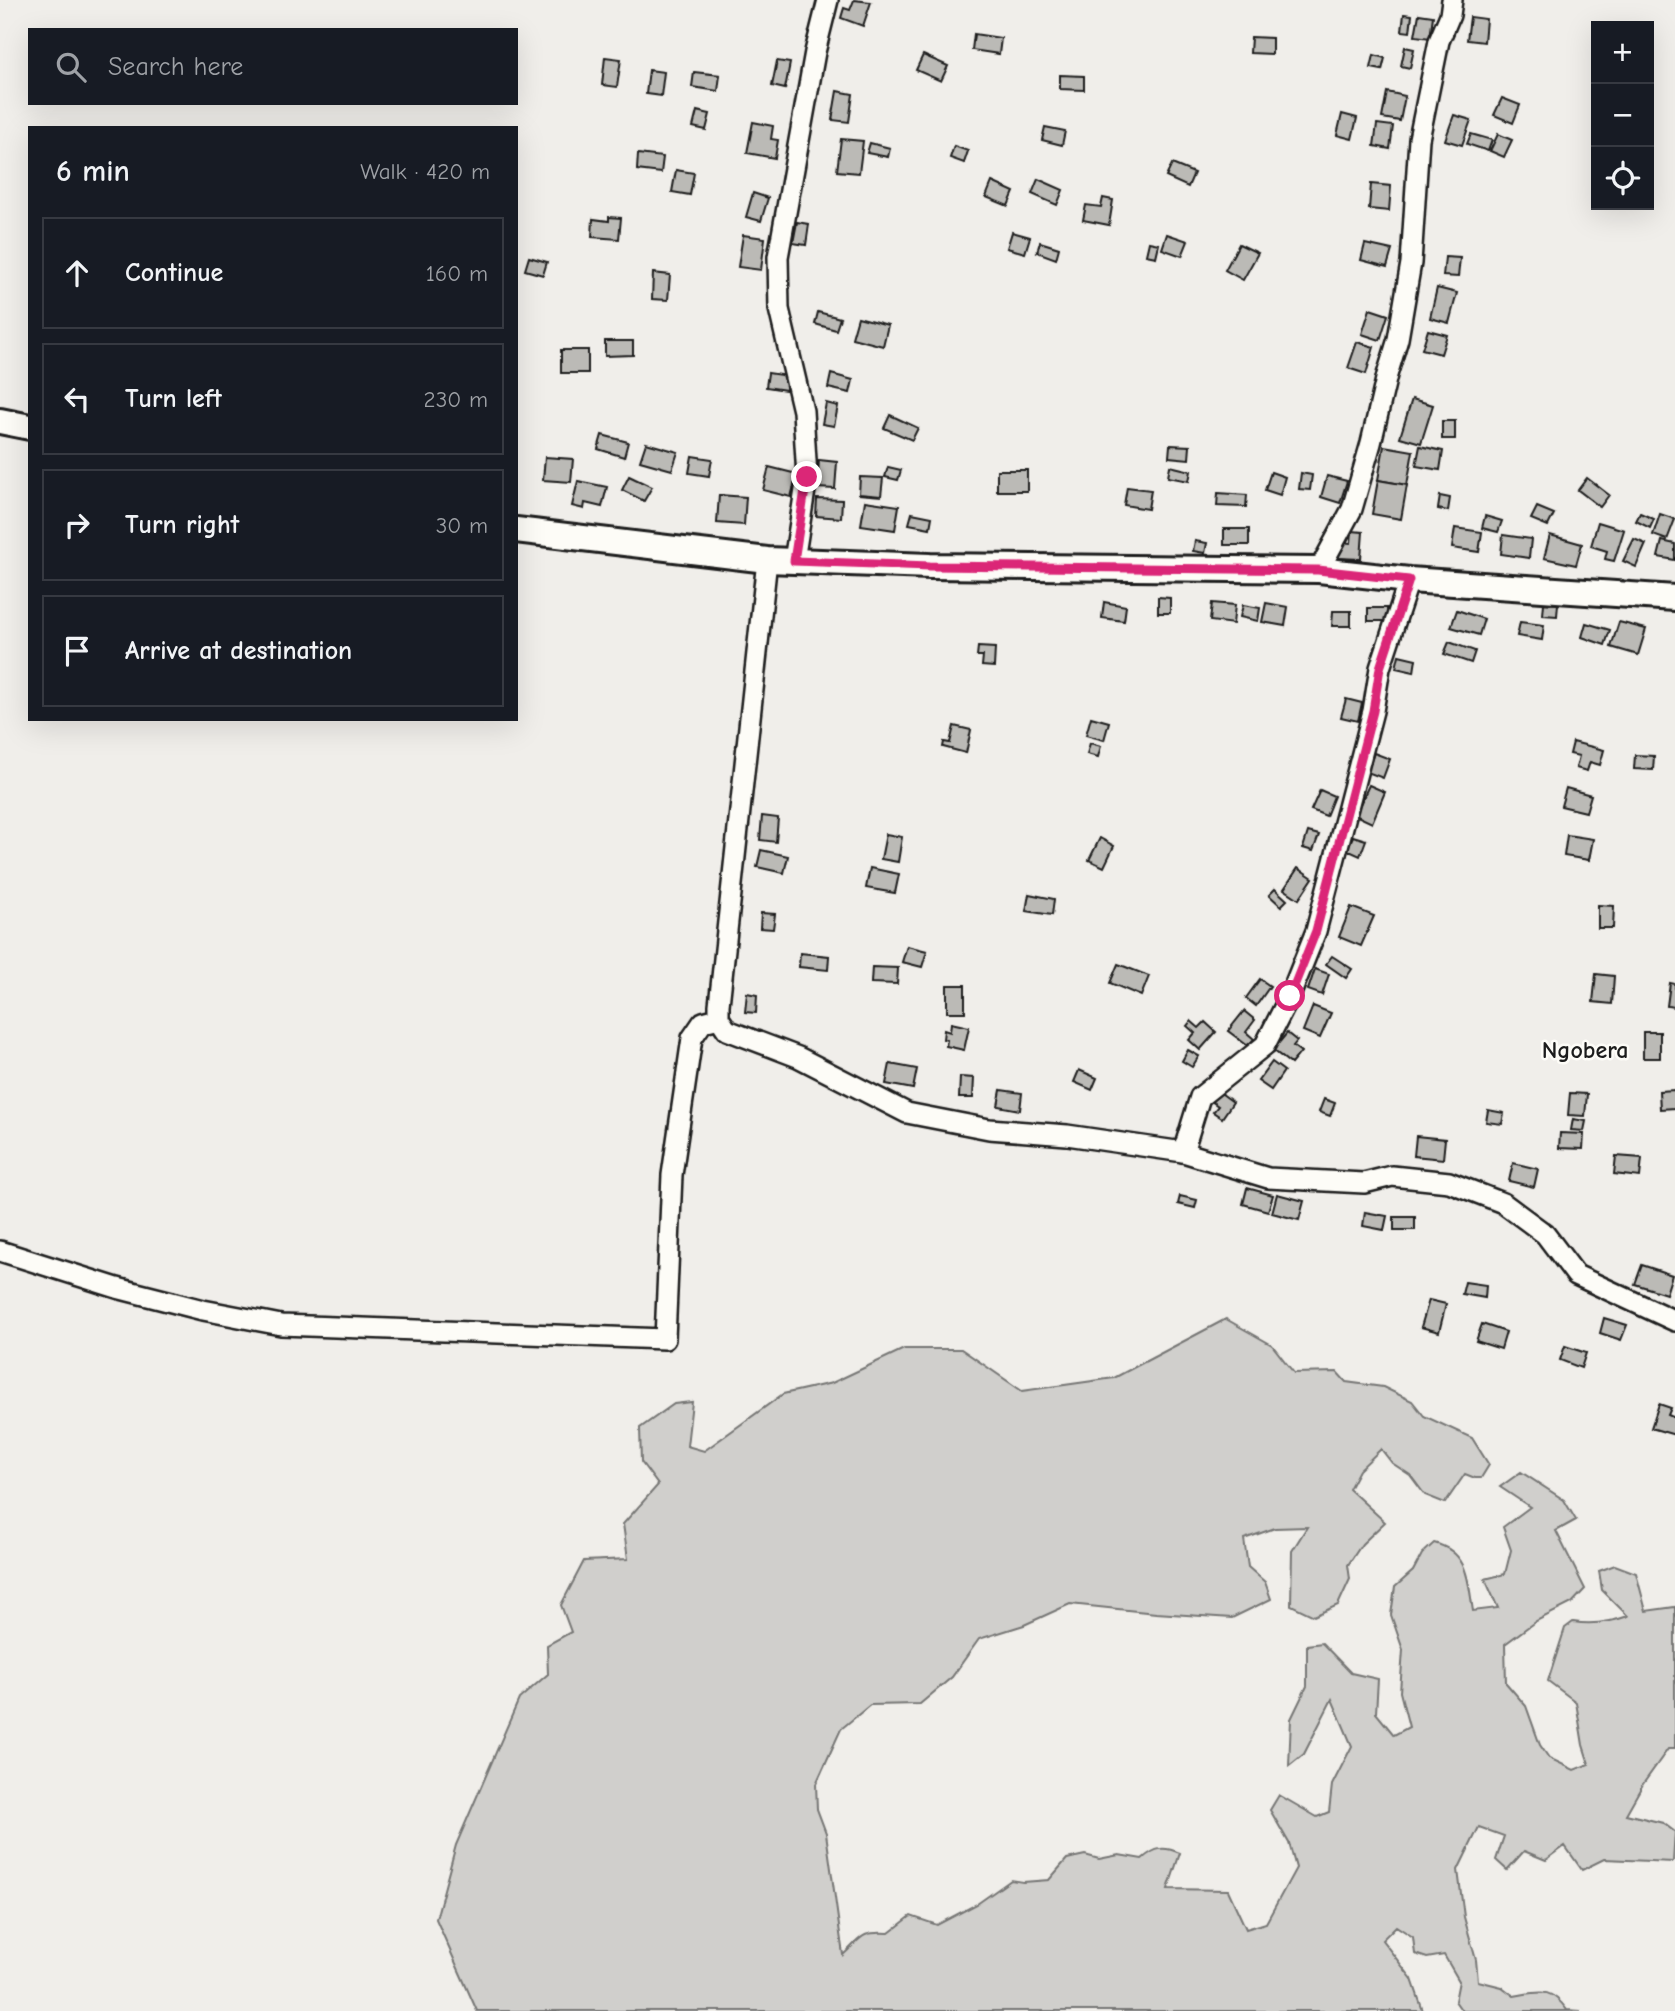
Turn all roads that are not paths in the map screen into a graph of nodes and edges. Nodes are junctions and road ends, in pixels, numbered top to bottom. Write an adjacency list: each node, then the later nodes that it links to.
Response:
1 (828, 0): 7 (street)
2 (1451, 0): 8 (street)
3 (0, 421): 4 (main road)
4 (28, 427)
5 (518, 530): 6 (main road)
6 (767, 560): 7 (main road); 11 (street)
7 (794, 561): 8 (main road)
8 (1318, 570): 9 (main road)
9 (1409, 580): 10 (main road); 12 (street)
10 (1675, 598)
11 (719, 1018): 12 (street); 13 (street)
12 (1184, 1152): 14 (street)
13 (0, 1251)
14 (1675, 1321)

